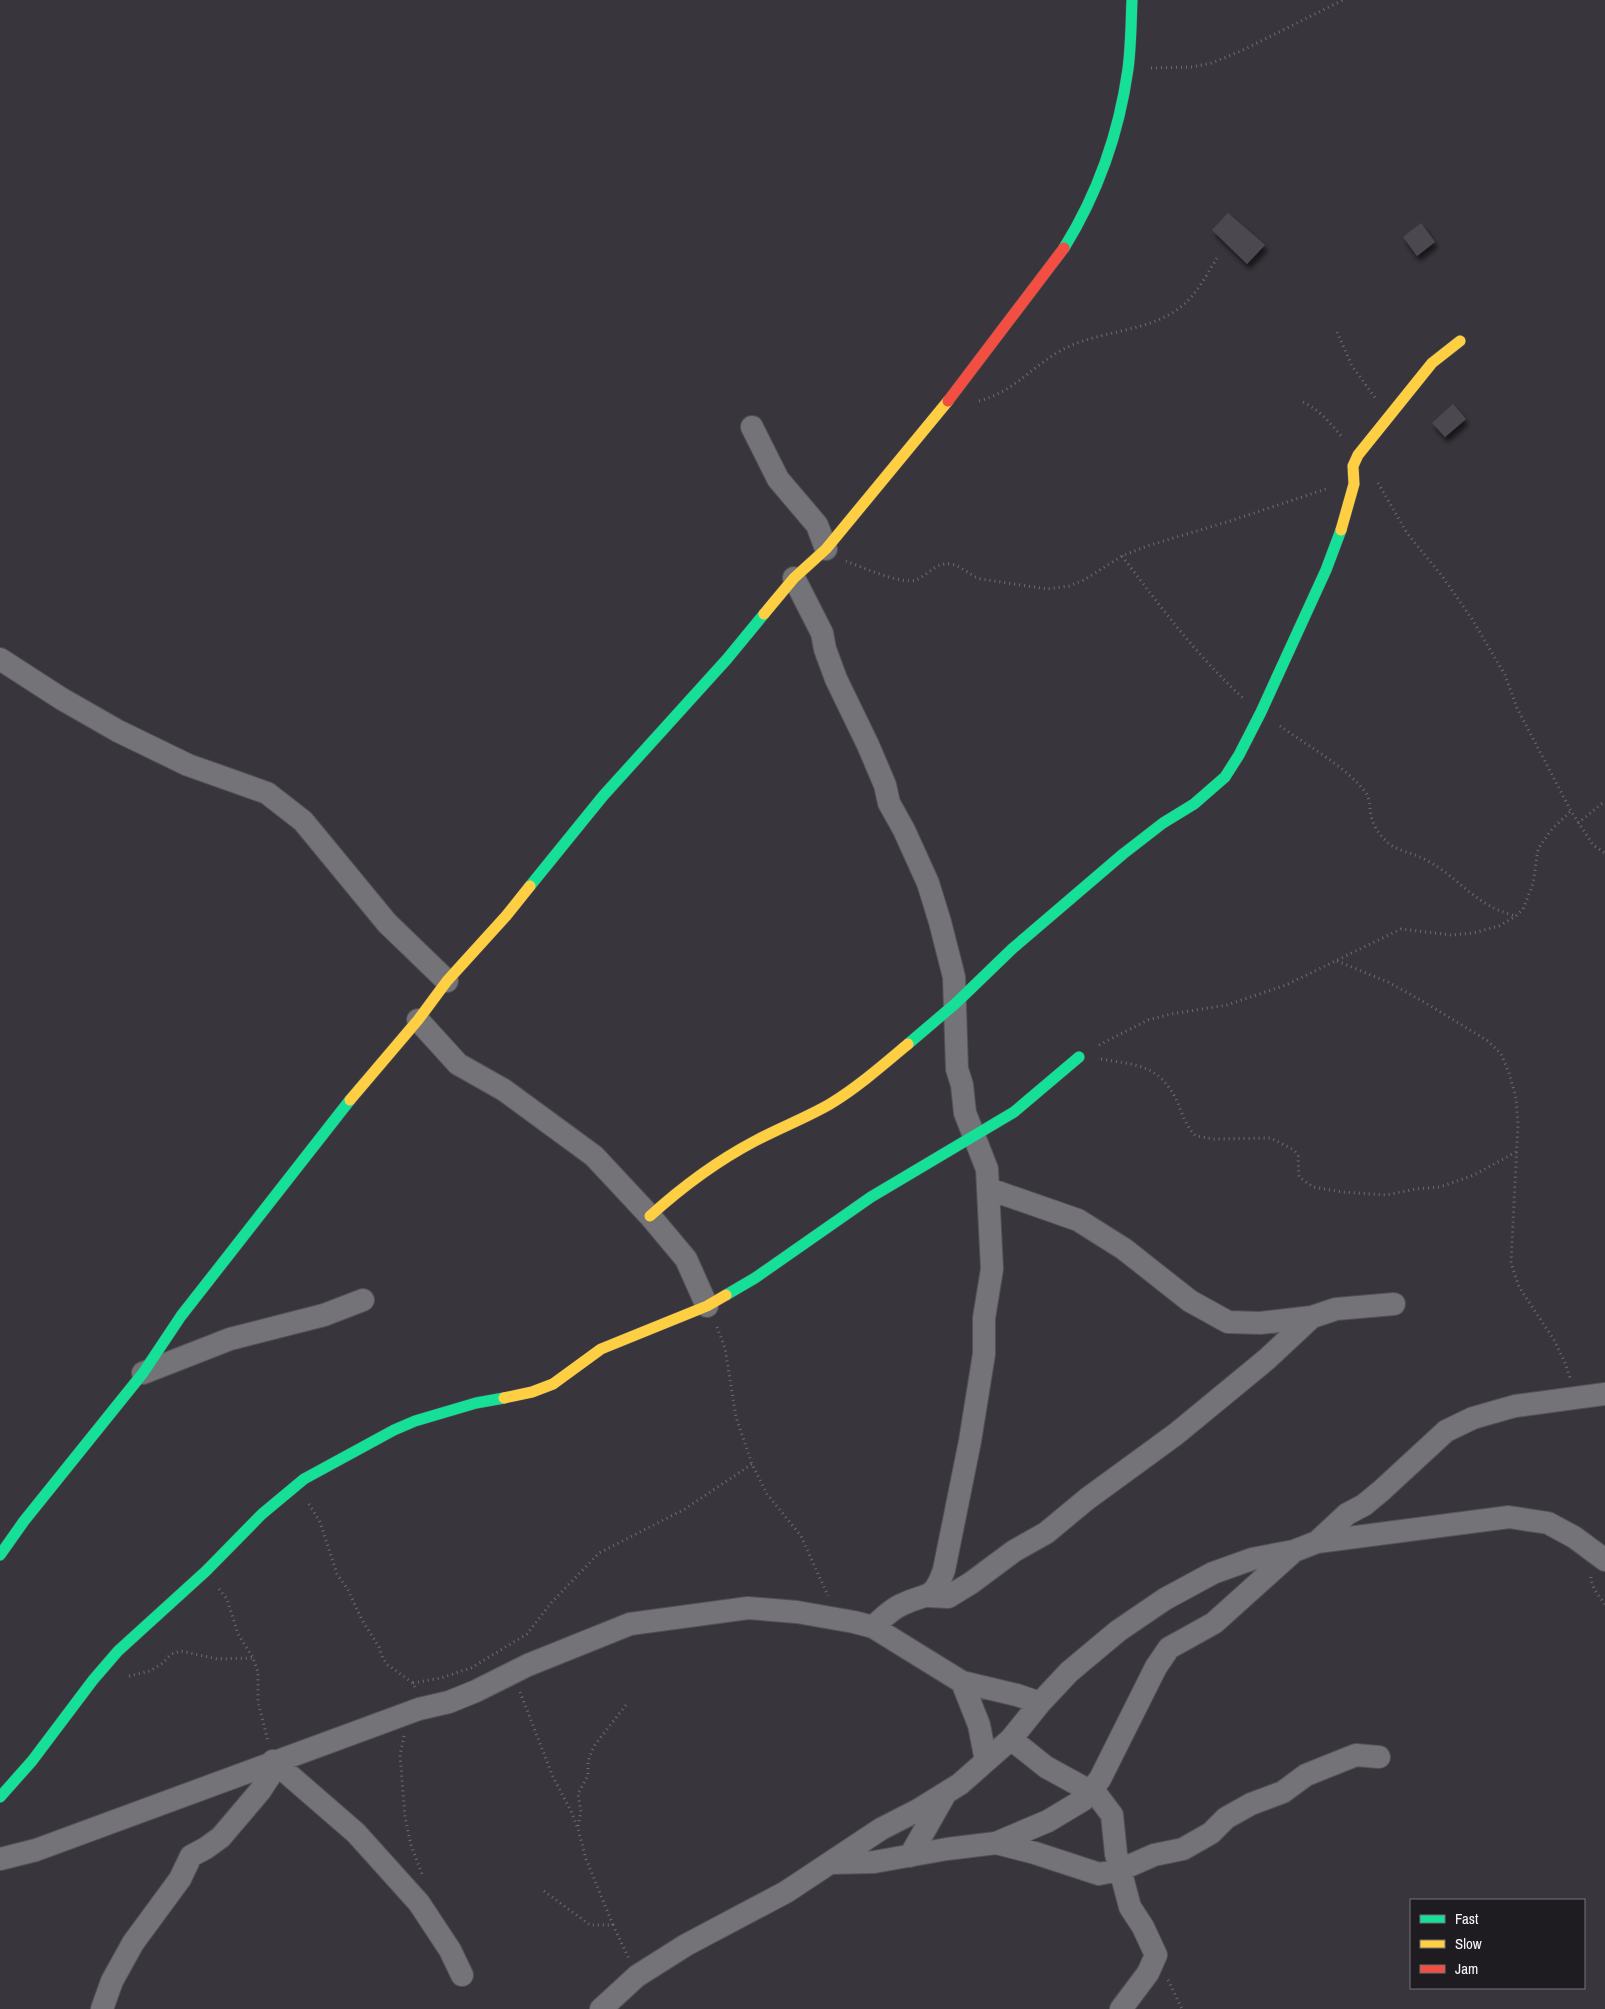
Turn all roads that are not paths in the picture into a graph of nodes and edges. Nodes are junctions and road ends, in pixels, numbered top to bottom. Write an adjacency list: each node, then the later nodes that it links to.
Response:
1 (1132, 0): 4 (street)
2 (1460, 341): 8 (street)
3 (752, 427): 4 (street)
4 (826, 549): 5 (street)
5 (794, 578): 7 (street); 8 (street)
6 (0, 659): 7 (street)
7 (447, 981): 9 (street)
8 (954, 1004): 11 (street); 13 (street)
9 (418, 1020): 13 (street); 18 (street)
10 (1079, 1056): 11 (street)
11 (974, 1135): 12 (street); 16 (street)
12 (989, 1189): 17 (street); 24 (street)
13 (650, 1216): 16 (street)
14 (363, 1300): 18 (street)
15 (1394, 1304): 17 (street)
16 (707, 1306): 34 (street)
17 (1312, 1317): 24 (street)
18 (143, 1373): 22 (street)
19 (1605, 1394): 20 (street)
20 (1317, 1542): 21 (street); 23 (street)
21 (1294, 1551): 27 (street); 32 (street)
22 (0, 1555)
23 (1605, 1560)
24 (929, 1596): 25 (street)
25 (863, 1624): 26 (street); 30 (street)
26 (962, 1682): 27 (street); 31 (street)
27 (1040, 1703): 28 (street)
28 (1011, 1739): 31 (street); 32 (street)
29 (1378, 1758): 37 (street)
30 (273, 1761): 39 (street); 42 (street); 43 (street)
31 (986, 1761): 33 (street)
32 (1090, 1792): 35 (street); 36 (street)
33 (946, 1793): 38 (street); 40 (street)
34 (0, 1797)
35 (1114, 1834): 37 (street); 41 (street)
36 (996, 1843): 38 (street); 41 (street)
37 (1154, 1855): 41 (street)
38 (910, 1856): 40 (street)
39 (0, 1859)
40 (830, 1864): 44 (street)
41 (1120, 1870): 45 (street)
42 (462, 1975)
43 (102, 2009)
44 (601, 2009)
45 (1121, 2009)

